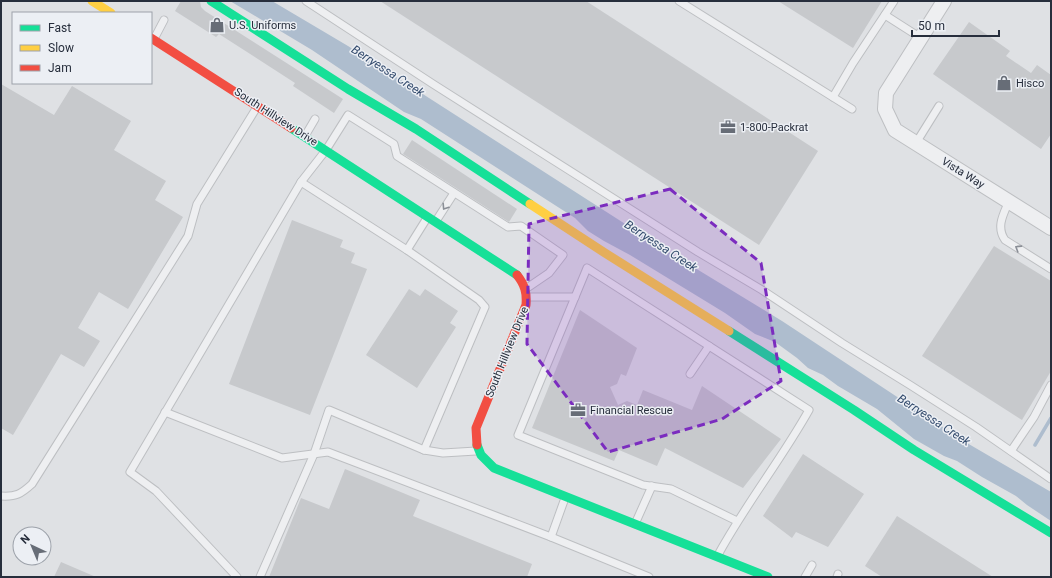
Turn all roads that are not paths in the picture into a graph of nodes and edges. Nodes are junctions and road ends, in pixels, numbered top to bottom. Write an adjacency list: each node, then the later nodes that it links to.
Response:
1 (92, 1): 7 (street)
2 (211, 1): 43 (street)
3 (306, 1): 35 (lane)
4 (679, 1): 12 (lane)
5 (894, 1): 8 (lane)
6 (944, 1): 10 (street)
7 (109, 12)
8 (885, 15): 10 (lane); 12 (lane)
9 (164, 20): 11 (lane)
10 (921, 38): 18 (street, Vista Way)
11 (152, 39): 13 (street, South Hillview Drive)
12 (833, 97): 15 (lane)
13 (258, 106): 17 (street, South Hillview Drive); 39 (lane)
14 (939, 106): 18 (lane)
15 (852, 109)
16 (315, 119): 17 (lane)
17 (305, 136): 19 (street, South Hillview Drive)
18 (916, 143): 22 (street, Vista Way)
19 (326, 150): 20 (lane); 21 (lane); 23 (street, South Hillview Drive)
20 (301, 182): 25 (lane); 32 (lane)
21 (454, 193): 23 (lane, one-way to 23); 27 (lane)
22 (1009, 201): 24 (street, Vista Way); 26 (lane, one-way to 22)
23 (432, 219): 25 (lane); 27 (street, South Hillview Drive)
24 (1051, 228)
25 (407, 250): 33 (lane)
26 (1051, 269)
27 (527, 293): 28 (lane); 34 (street, South Hillview Drive)
28 (575, 297): 29 (lane); 38 (lane)
29 (709, 346): 30 (lane); 41 (lane)
30 (690, 374)
31 (1051, 385): 35 (lane)
32 (165, 412): 36 (lane); 47 (lane)
33 (424, 450): 34 (lane); 36 (lane)
34 (478, 450): 40 (street)
35 (1011, 451): 37 (lane)
36 (314, 454): 44 (lane); 48 (lane)
37 (1051, 478)
38 (652, 486): 41 (lane); 42 (lane)
39 (1, 496)
40 (565, 496): 42 (street); 44 (lane)
41 (737, 521): 45 (lane)
42 (635, 524): 45 (street)
43 (1051, 533)
44 (551, 537): 49 (lane)
45 (717, 557): 50 (street)
46 (812, 565): 51 (lane)
47 (237, 577)
48 (260, 577)
49 (649, 577)
50 (768, 577)
51 (805, 577)

